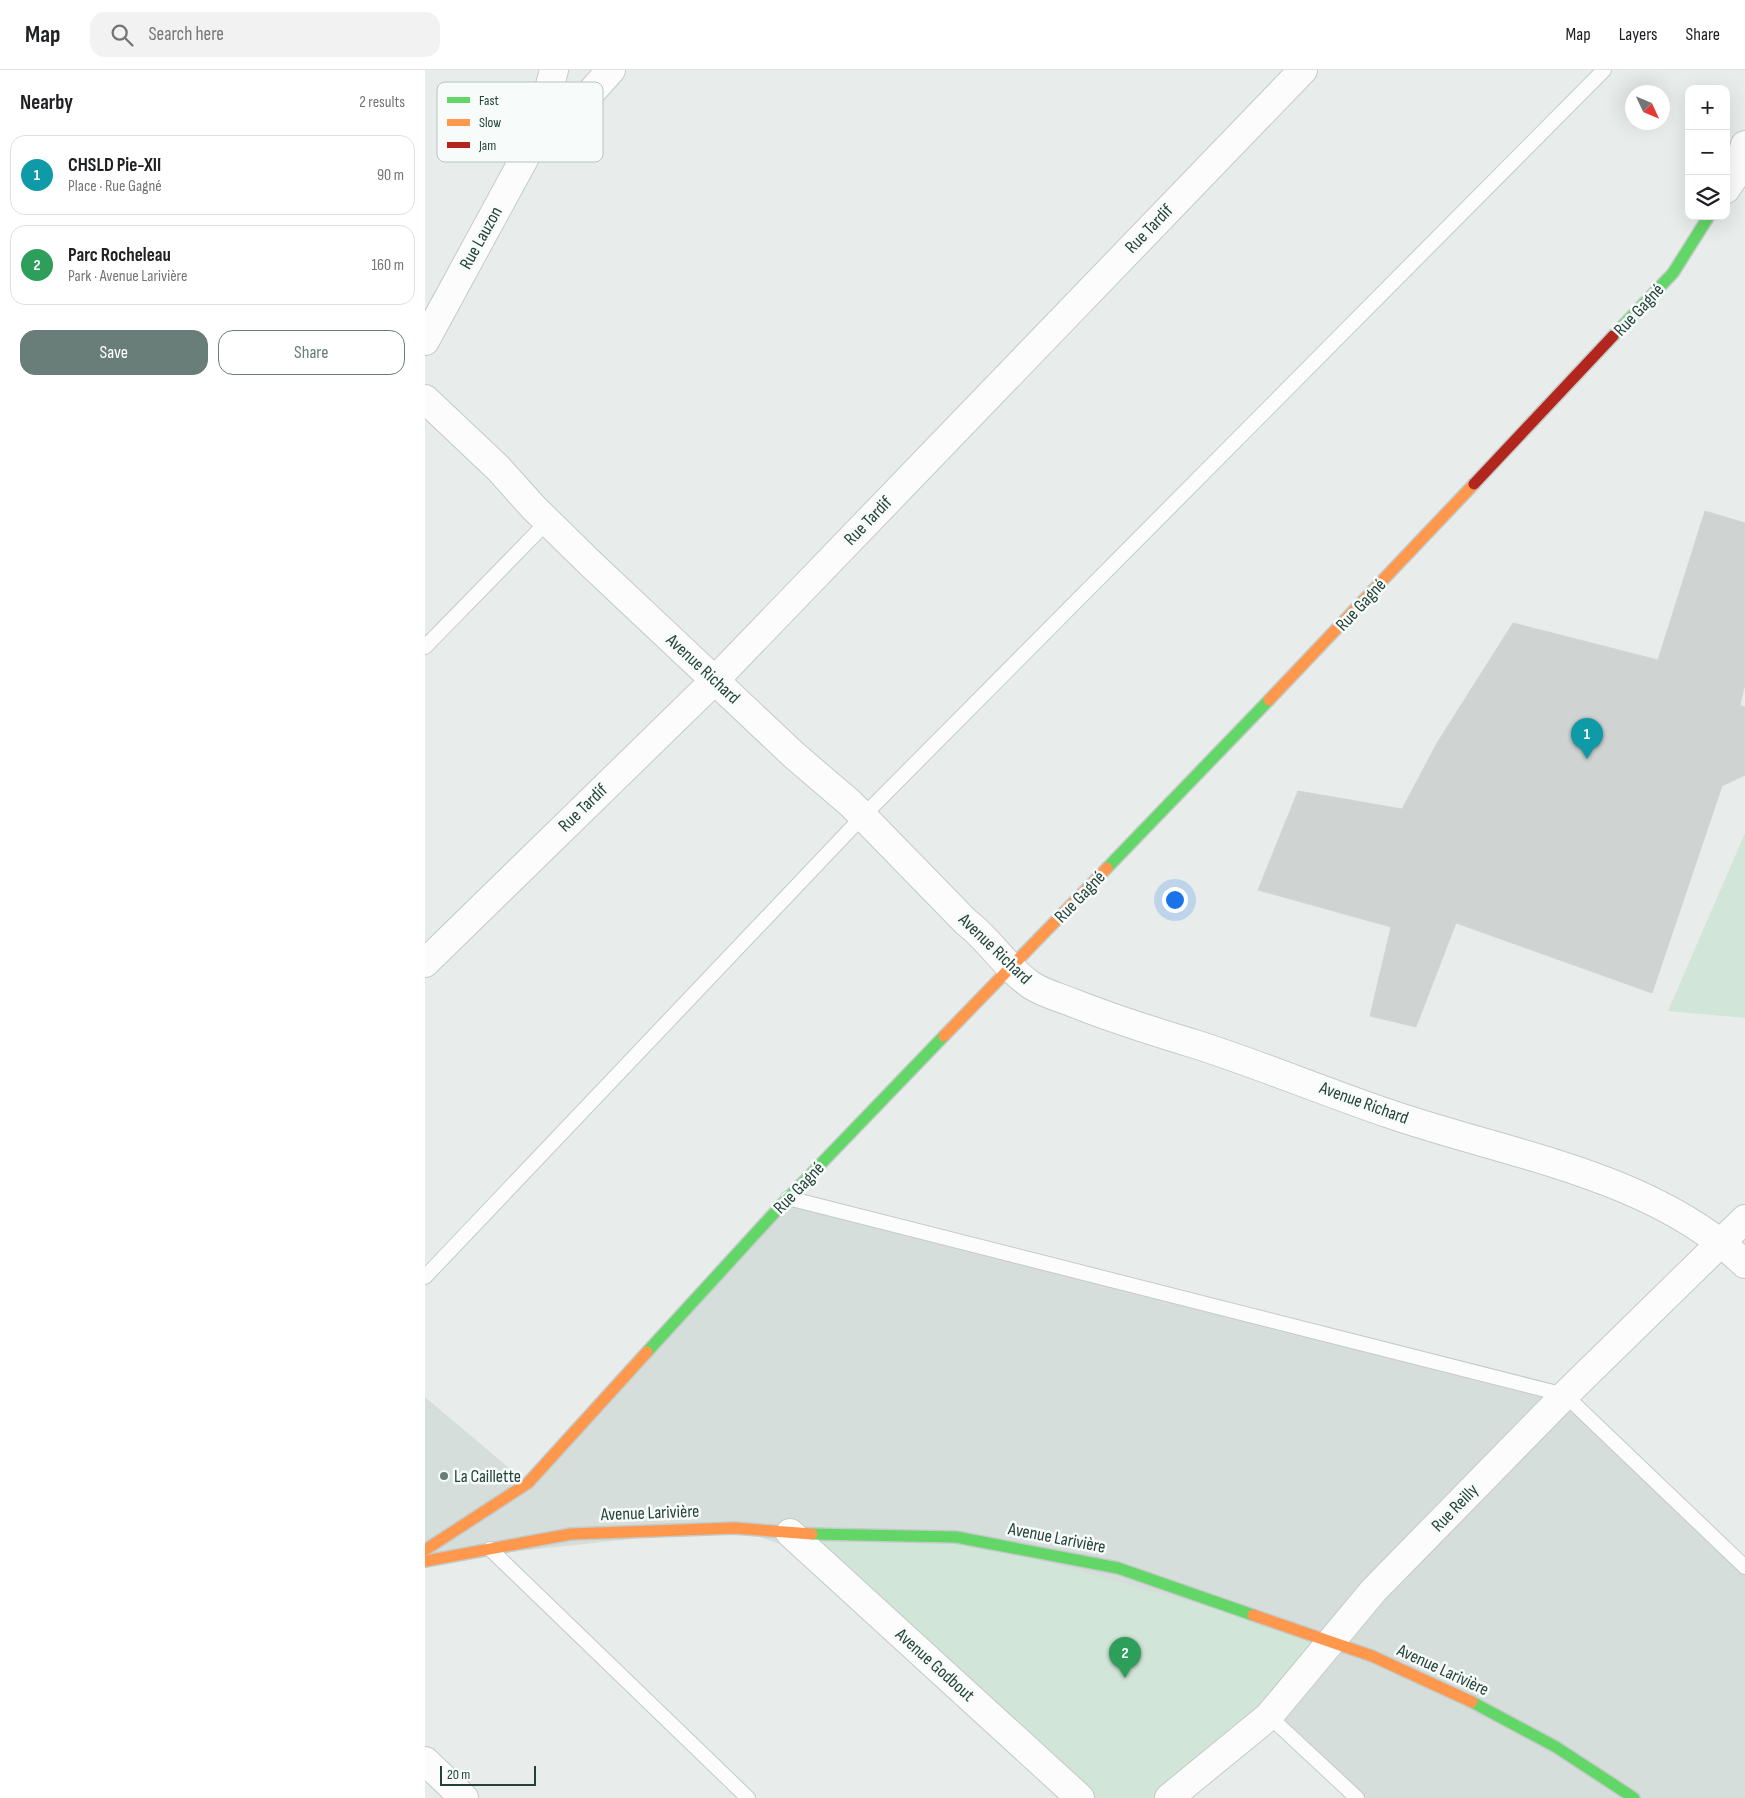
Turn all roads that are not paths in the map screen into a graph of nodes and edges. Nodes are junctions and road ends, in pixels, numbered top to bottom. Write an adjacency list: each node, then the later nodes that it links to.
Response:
1 (611, 70): 4 (street, Rue Lauzon)
2 (1303, 70): 13 (street, Rue Tardif)
3 (1604, 70): 14 (lane)
4 (600, 82)
5 (1745, 145): 7 (street)
6 (522, 162): 9 (street, Rue Lauzon)
7 (1730, 183)
8 (1706, 220): 16 (street, Rue Gagné)
9 (425, 341)
10 (425, 399): 11 (street, Avenue Richard)
11 (548, 521): 12 (lane); 13 (street, Avenue Richard)
12 (425, 647)
13 (715, 680): 14 (street, Avenue Richard); 15 (street, Rue Tardif)
14 (863, 816): 16 (street, Avenue Richard); 21 (lane)
15 (425, 963)
16 (1011, 969): 17 (street, Rue Gagné); 19 (street, Avenue Richard)
17 (788, 1198): 22 (lane); 25 (street, Rue Gagné)
18 (1745, 1219): 19 (street, Rue Reilly)
19 (1722, 1242): 20 (street, Avenue Richard); 22 (street, Rue Reilly)
20 (1745, 1264)
21 (425, 1277)
22 (1565, 1395): 27 (lane); 28 (street, Rue Reilly)
23 (790, 1533): 24 (street, Avenue Larivière); 28 (street, Avenue Larivière); 33 (street, Avenue Godbout)
24 (490, 1549): 26 (street, Avenue Larivière); 32 (lane)
25 (425, 1550)
26 (425, 1561)
27 (1745, 1567)
28 (1332, 1641): 29 (street, Rue Reilly); 36 (street, Avenue Larivière)
29 (1269, 1716): 34 (street, Rue Reilly); 35 (lane)
30 (425, 1761): 31 (street)
31 (464, 1798)
32 (748, 1798)
33 (1080, 1798)
34 (1169, 1798)
35 (1357, 1798)
36 (1633, 1798)

